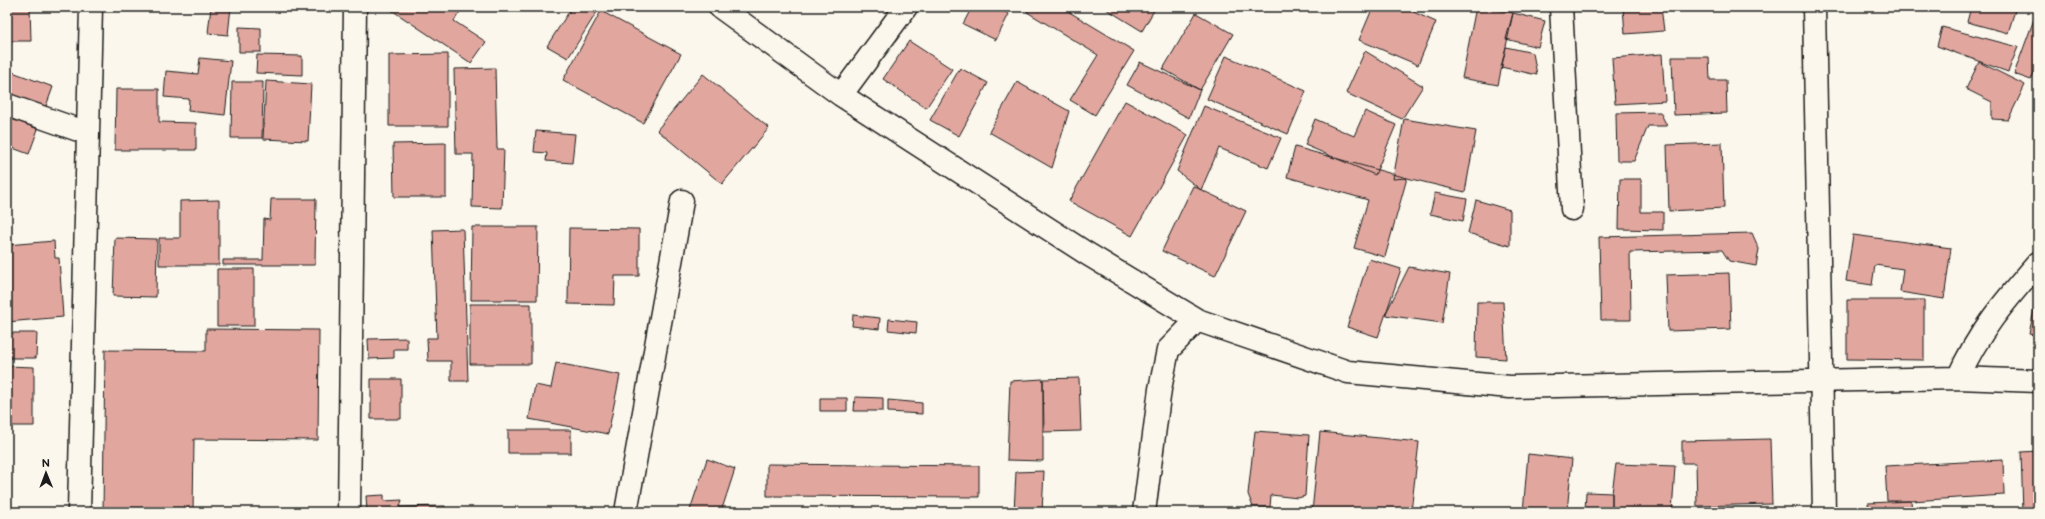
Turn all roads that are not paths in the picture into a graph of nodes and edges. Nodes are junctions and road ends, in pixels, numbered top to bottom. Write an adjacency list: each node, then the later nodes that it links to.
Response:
1 (91, 7): 9 (street)
2 (355, 7): 18 (street)
3 (720, 7): 7 (street)
4 (906, 7): 7 (street)
5 (1561, 7): 11 (street)
6 (1814, 7): 15 (street)
7 (841, 94): 13 (street)
8 (7, 105): 9 (street)
9 (87, 133): 17 (street)
10 (682, 201): 19 (street)
11 (1572, 209)
12 (2038, 263): 14 (street)
13 (1197, 320): 15 (street); 20 (street)
14 (1958, 378): 15 (street); 16 (street)
15 (1822, 381): 21 (street)
16 (2038, 382)
17 (79, 512)
18 (349, 512)
19 (626, 512)
20 (1144, 512)
21 (1824, 512)

